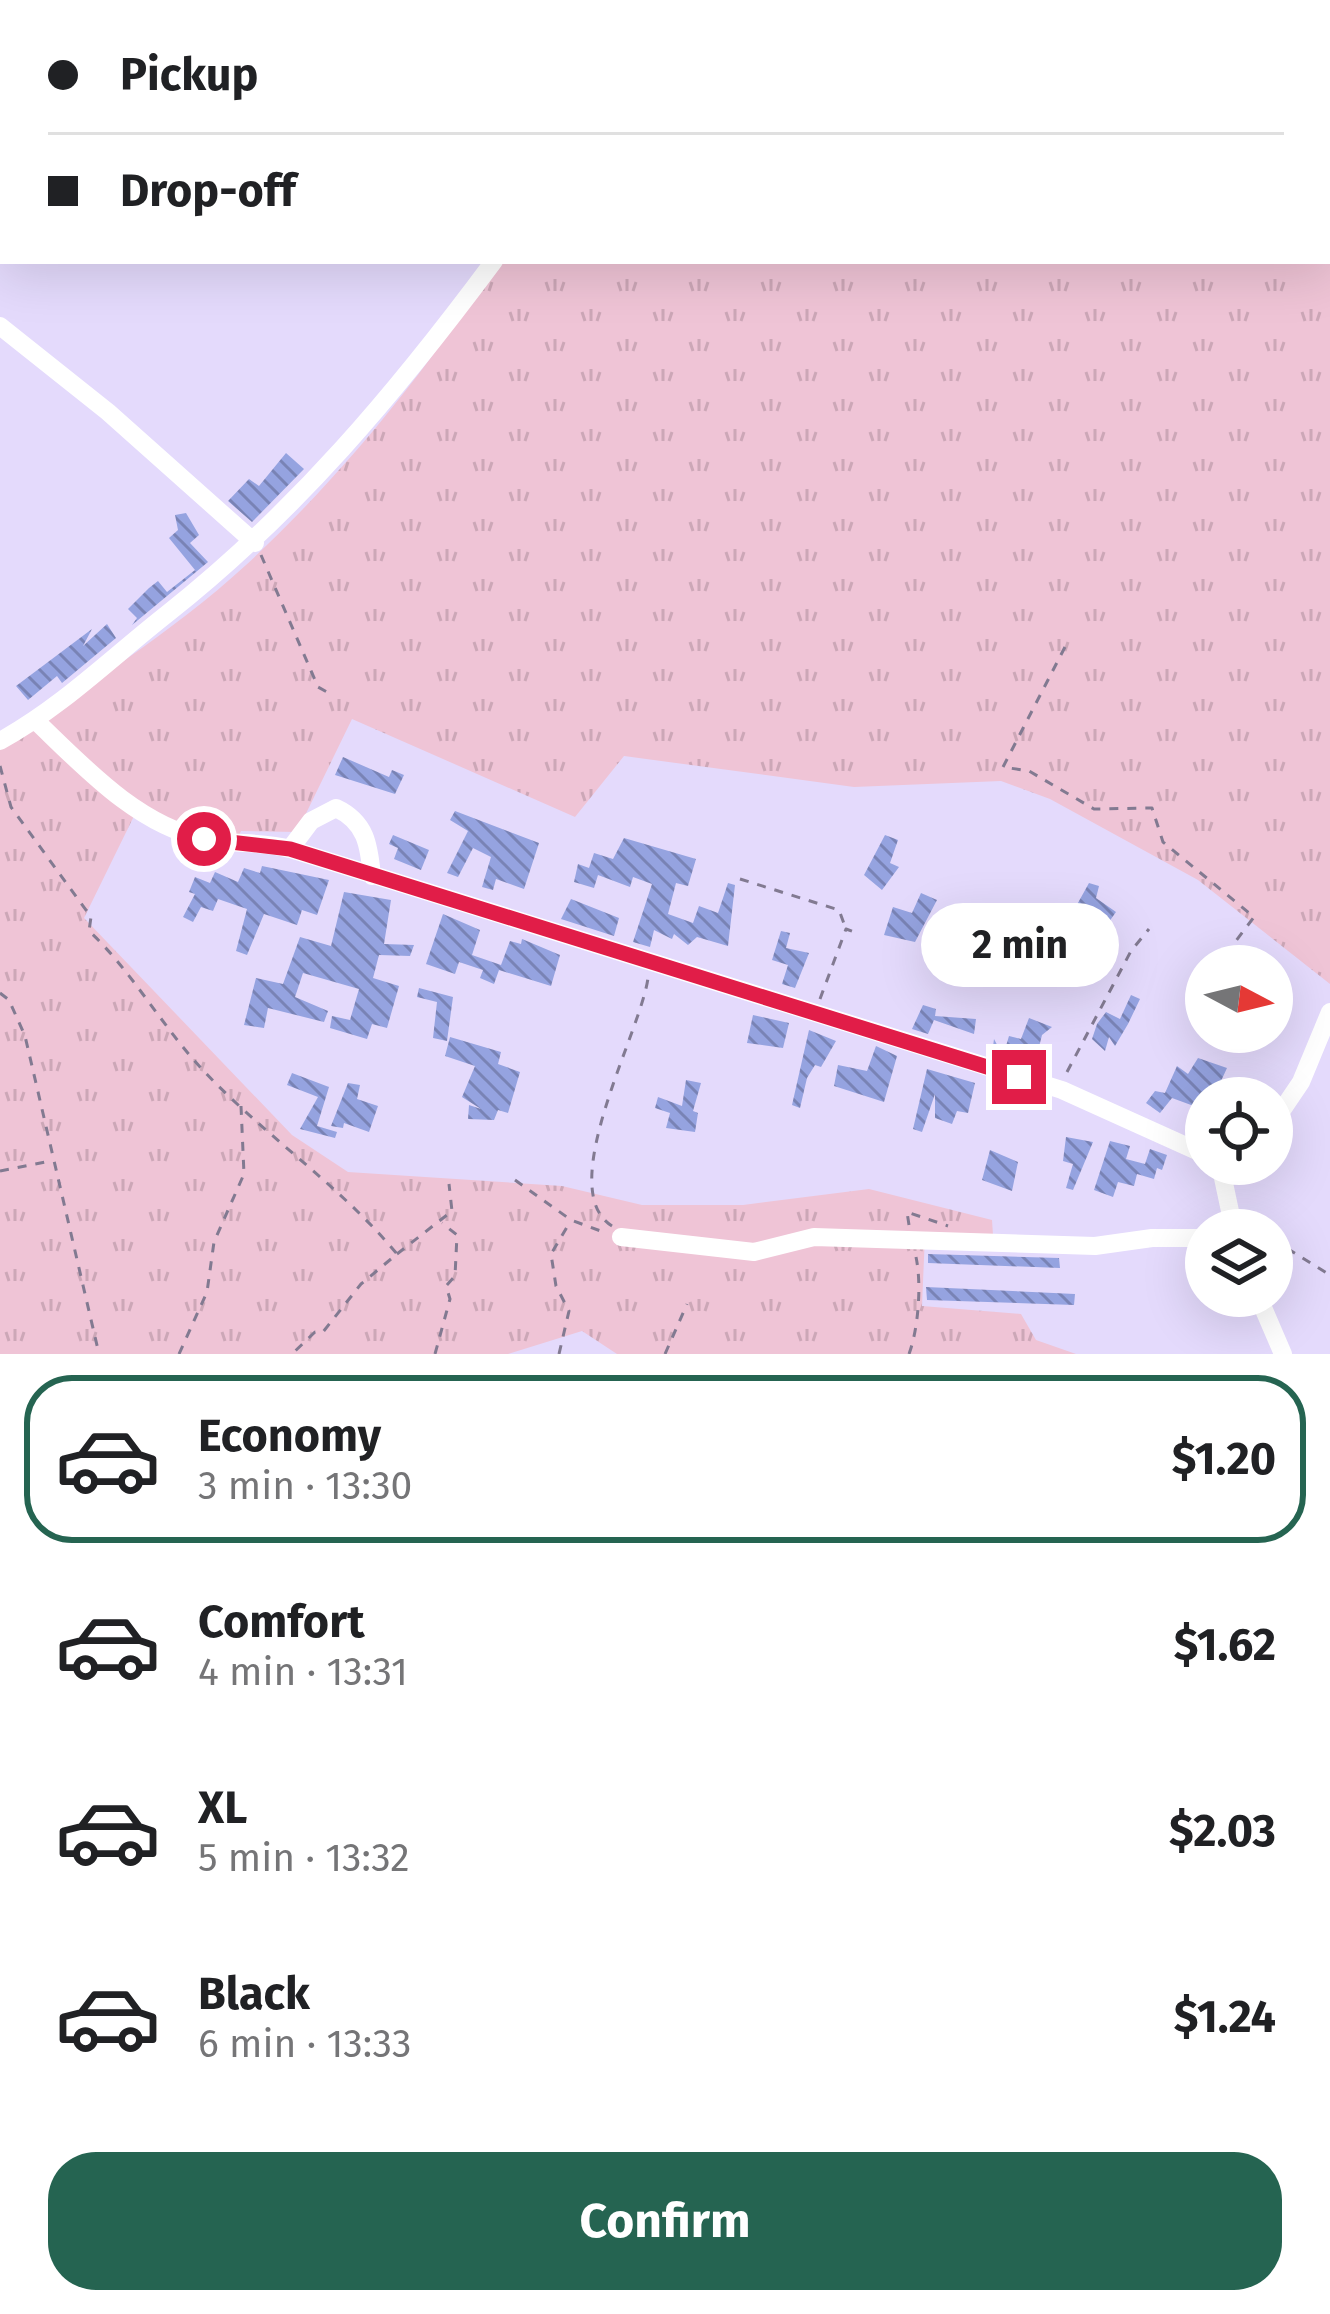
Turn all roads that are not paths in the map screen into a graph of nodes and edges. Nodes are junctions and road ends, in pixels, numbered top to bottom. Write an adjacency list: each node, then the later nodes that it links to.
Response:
1 (492, 264): 3 (street)
2 (0, 326): 3 (street)
3 (255, 543): 4 (street)
4 (36, 721): 5 (street); 6 (street)
5 (0, 741)
6 (290, 849): 7 (street); 7 (street)
7 (372, 876): 10 (street)
8 (1330, 1012): 9 (street)
9 (1293, 1094)
10 (1185, 1146)
11 (621, 1237): 12 (street)
12 (1185, 1238)
13 (1267, 1317): 14 (street)
14 (1282, 1350)

